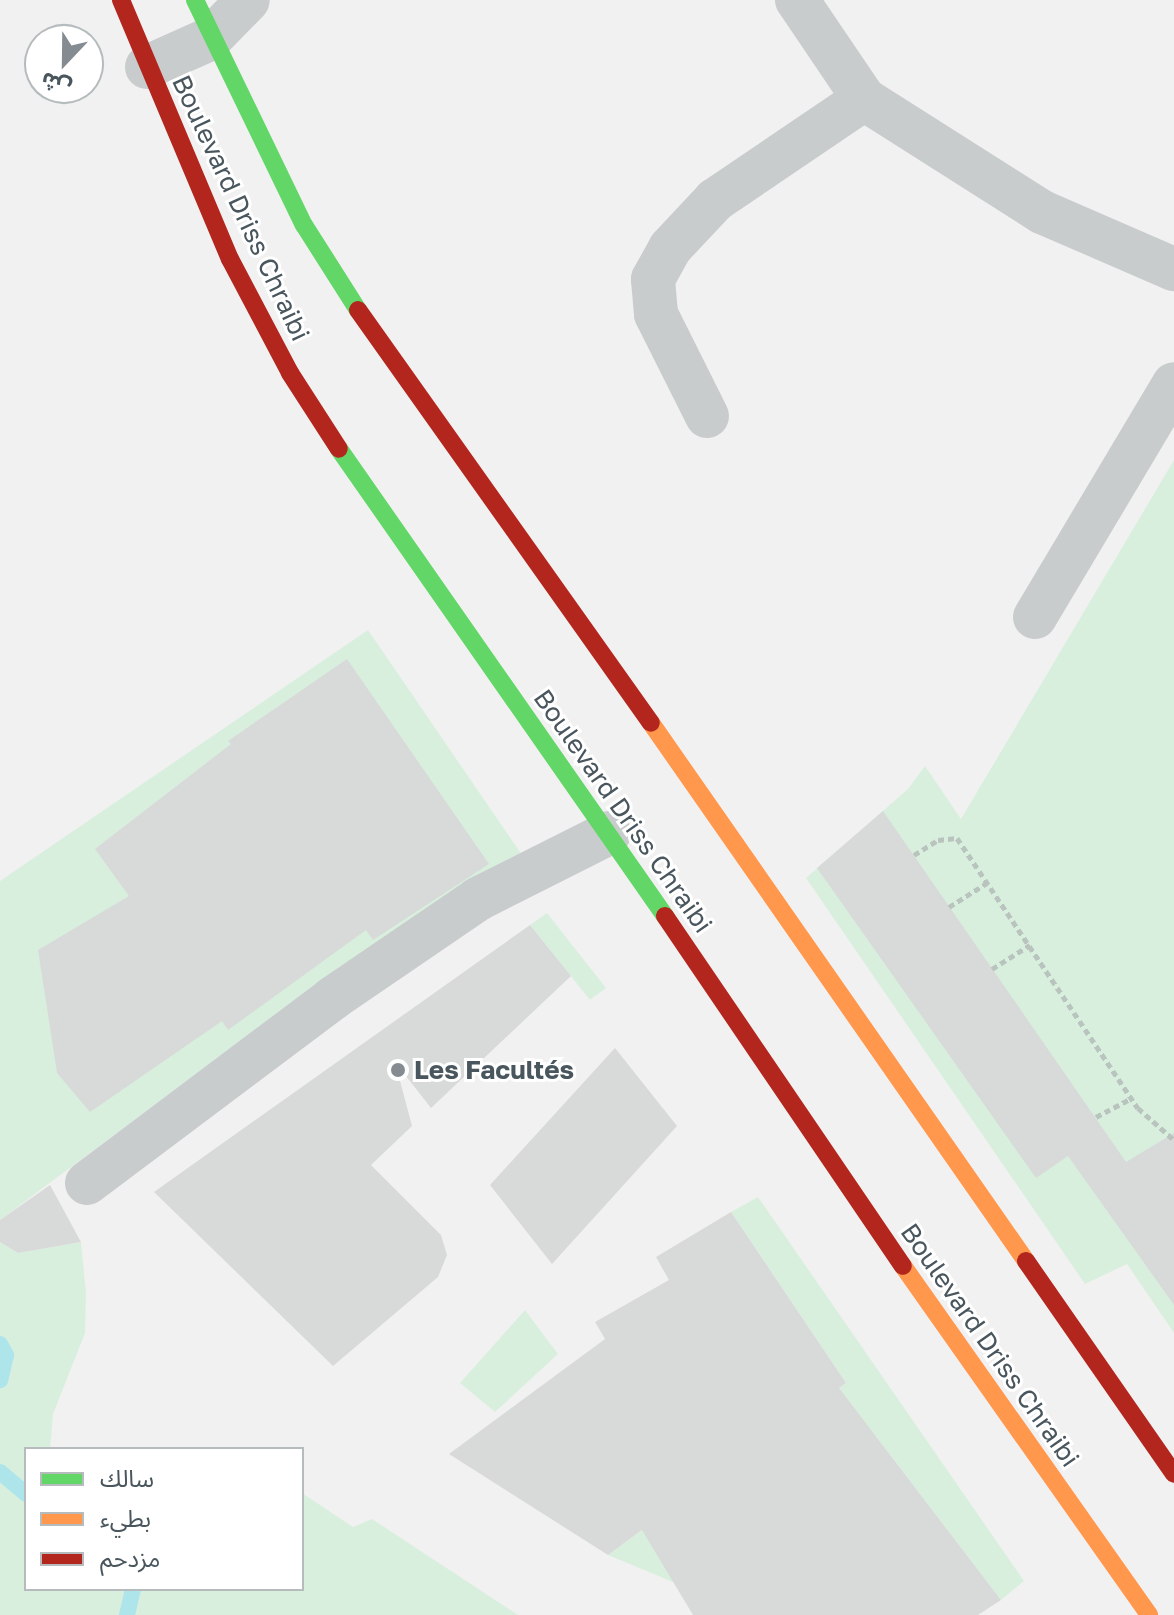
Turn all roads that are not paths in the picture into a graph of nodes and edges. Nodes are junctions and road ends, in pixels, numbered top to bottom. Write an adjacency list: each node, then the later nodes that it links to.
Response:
1 (121, 0): 5 (main road, Boulevard Driss Chraibi)
2 (248, 0): 4 (street)
3 (801, 2): 6 (street)
4 (203, 20): 5 (street); 13 (main road, Boulevard Driss Chraibi)
5 (147, 67): 11 (main road, Boulevard Driss Chraibi)
6 (864, 99): 7 (street); 9 (street)
7 (1174, 269)
8 (1174, 384): 10 (street)
9 (707, 416)
10 (1035, 617)
11 (609, 833): 12 (street); 14 (main road, Boulevard Driss Chraibi)
12 (87, 1183)
13 (1174, 1474)
14 (1149, 1615)

